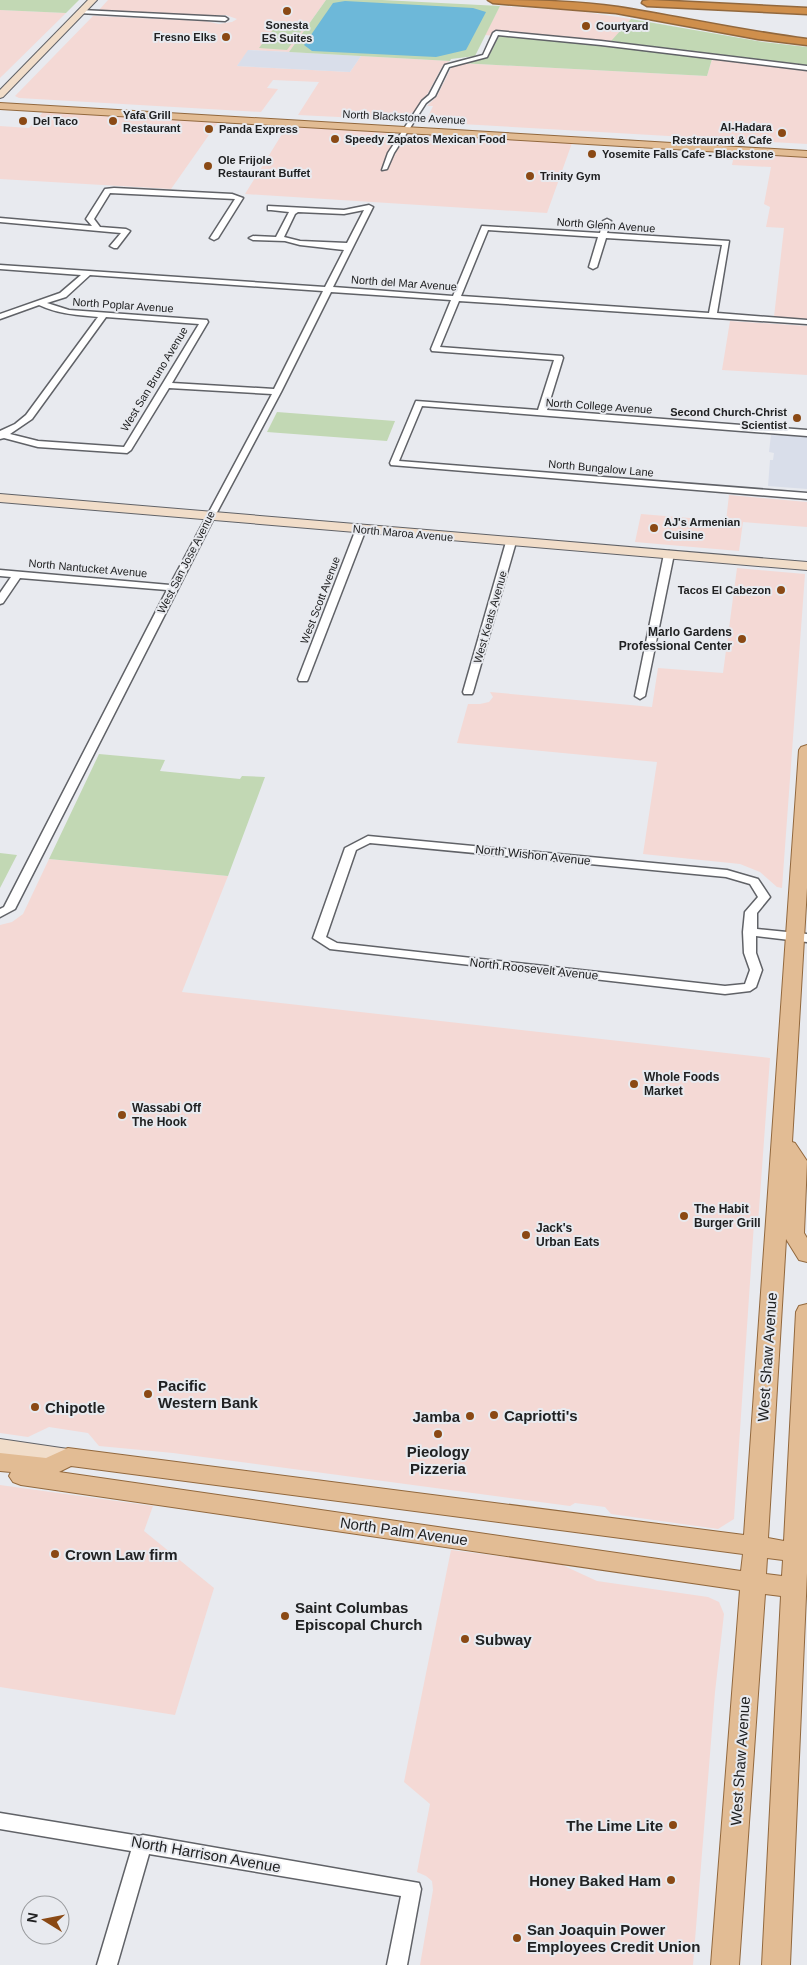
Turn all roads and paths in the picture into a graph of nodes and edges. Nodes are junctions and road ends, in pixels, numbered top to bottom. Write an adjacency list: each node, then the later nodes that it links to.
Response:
1 (93, 0): 7 (main road)
2 (493, 0): 11 (highway)
3 (576, 0): 8 (highway)
4 (749, 0): 6 (highway)
5 (790, 0): 6 (highway)
6 (807, 2)
7 (81, 12): 9 (street); 13 (main road)
8 (807, 12): 10 (highway)
9 (225, 19)
10 (807, 37)
11 (807, 42)
12 (807, 68): 18 (street)
13 (0, 95)
14 (0, 101): 17 (main road, North Blackstone Avenue)
15 (0, 106): 16 (main road, North Blackstone Avenue)
16 (172, 116): 17 (main road); 18 (main road, North Blackstone Avenue)
17 (256, 116): 18 (main road, North Blackstone Avenue)
18 (408, 128): 19 (main road, North Blackstone Avenue); 20 (main road, North Blackstone Avenue); 21 (street)
19 (807, 147)
20 (807, 154)
21 (384, 169)
22 (271, 208): 23 (street)
23 (297, 210): 30 (street); 32 (street, West San Jose Avenue)
24 (0, 220): 26 (street)
25 (607, 221): 27 (street)
26 (97, 227): 28 (street); 31 (street)
27 (602, 236): 34 (street); 37 (street, North Glenn Avenue); 40 (street, North Glenn Avenue)
28 (214, 238)
29 (253, 238): 30 (street)
30 (282, 240): 32 (street)
31 (114, 246)
32 (351, 246): 36 (street, West San Jose Avenue)
33 (0, 267): 35 (street, North del Mar Avenue)
34 (593, 267)
35 (88, 272): 36 (street, North del Mar Avenue); 38 (street)
36 (330, 289): 37 (street, North del Mar Avenue); 45 (street, West San Jose Avenue)
37 (455, 298): 40 (street, North del Mar Avenue); 46 (street)
38 (41, 303): 39 (street, North Poplar Avenue); 41 (street)
39 (103, 315): 42 (street, North Poplar Avenue); 48 (street)
40 (713, 315): 43 (street, North del Mar Avenue)
41 (0, 317)
42 (204, 322): 44 (street, West San Bruno Avenue)
43 (807, 322)
44 (165, 385): 45 (street); 48 (street, West San Bruno Avenue)
45 (277, 392): 52 (street, West San Jose Avenue)
46 (542, 412): 47 (street, North College Avenue); 49 (street, North College Avenue)
47 (807, 433)
48 (1, 435)
49 (394, 463): 50 (street, North Bungalow Lane)
50 (807, 496)
51 (0, 498): 52 (main road, North Maroa Avenue)
52 (210, 516): 53 (main road, North Maroa Avenue); 59 (street, West San Jose Avenue)
53 (361, 529): 54 (main road, North Maroa Avenue); 61 (street, West Scott Avenue)
54 (511, 542): 55 (main road, North Maroa Avenue); 62 (street, West Keats Avenue)
55 (669, 554): 56 (main road, North Maroa Avenue); 63 (street)
56 (807, 566)
57 (0, 573): 58 (street, North Nantucket Avenue)
58 (17, 575): 59 (street, North Nantucket Avenue); 60 (street)
59 (173, 588): 65 (street, West San Jose Avenue)
60 (0, 601)
61 (303, 679)
62 (468, 692)
63 (640, 696)
64 (807, 750): 67 (main road, West Shaw Avenue)
65 (0, 913)
66 (749, 932): 67 (street); 68 (street, North Wishon Avenue); 69 (street, North Wishon Avenue)
67 (801, 937): 70 (main road, West Shaw Avenue)
68 (319, 938): 69 (street, North Roosevelt Avenue)
69 (750, 987)
70 (782, 1145): 71 (main road); 77 (main road, West Shaw Avenue)
71 (807, 1255)
72 (807, 1312): 78 (main road)
73 (0, 1447): 74 (main road)
74 (68, 1457): 75 (main road); 77 (main road)
75 (0, 1462)
76 (0, 1473): 79 (main road, North Palm Avenue)
77 (755, 1548): 78 (main road); 79 (main road, West Shaw Avenue)
78 (801, 1554): 80 (main road)
79 (753, 1582): 80 (main road, North Palm Avenue); 85 (main road, West Shaw Avenue)
80 (800, 1589): 86 (main road)
81 (0, 1821): 82 (street, North Harrison Avenue)
82 (143, 1843): 83 (street); 84 (street, North Harrison Avenue)
83 (107, 1965)
84 (397, 1965)
85 (725, 1965)
86 (776, 1965)

